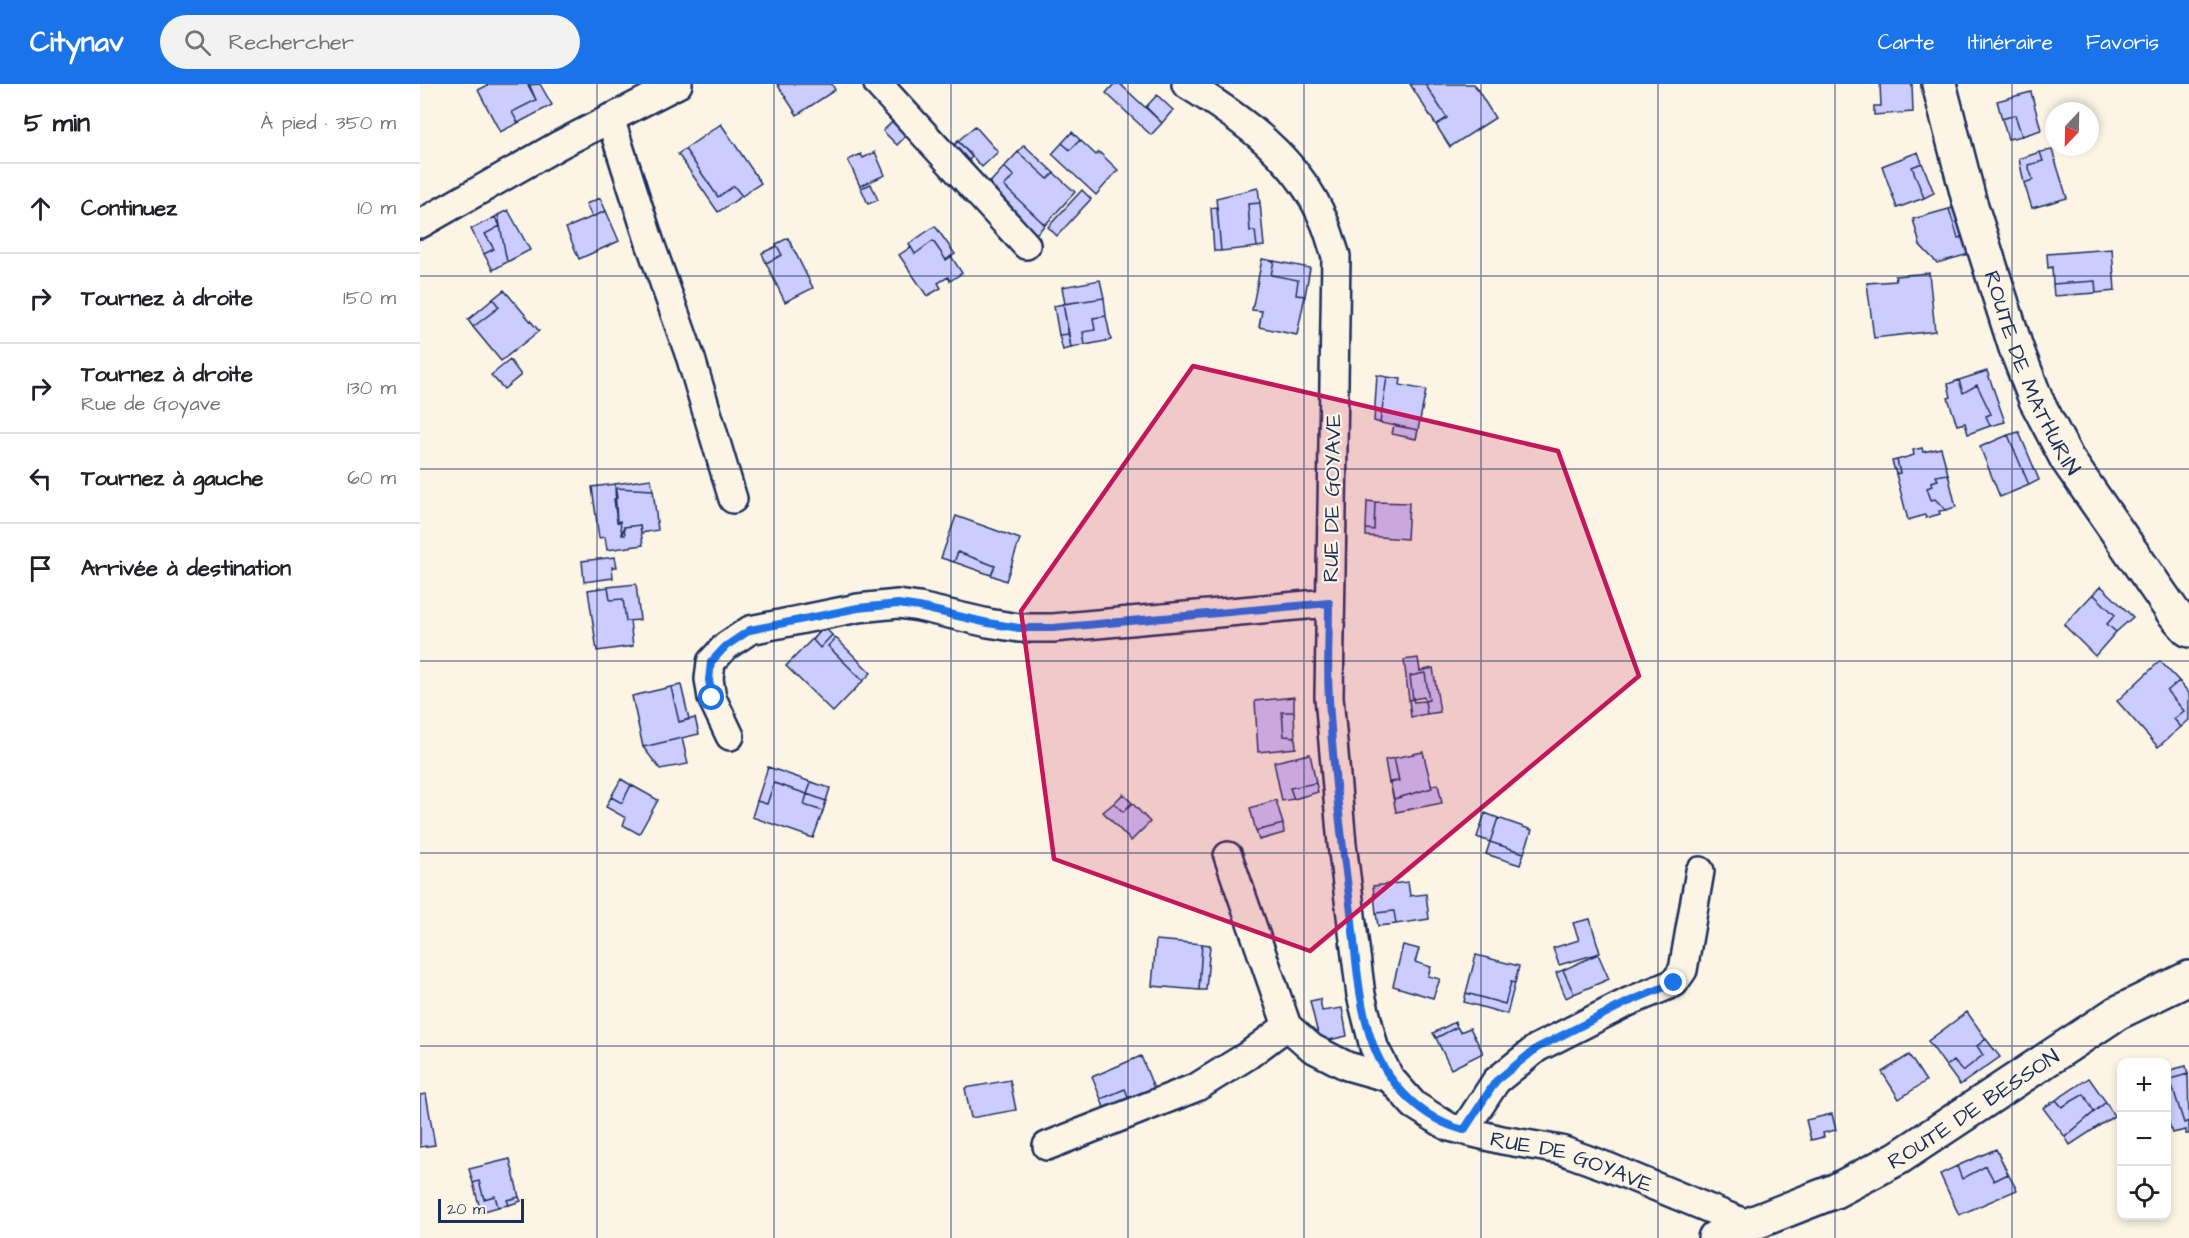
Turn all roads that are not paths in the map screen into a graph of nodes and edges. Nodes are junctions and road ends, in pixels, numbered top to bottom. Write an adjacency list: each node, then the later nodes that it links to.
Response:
1 (678, 84): 5 (street)
2 (878, 84): 7 (street)
3 (1186, 84): 9 (street, RUE DE GOYAVE)
4 (1939, 84): 10 (street, ROUTE DE MATHURIN)
5 (610, 118): 6 (street); 8 (street)
6 (420, 224)
7 (1026, 245)
8 (733, 499)
9 (1329, 603): 11 (street); 16 (street, RUE DE GOYAVE)
10 (2189, 630)
11 (730, 736)
12 (1228, 856): 15 (street)
13 (1700, 871): 17 (street)
14 (2189, 978): 19 (street, ROUTE DE BESSON)
15 (1287, 1026): 16 (street); 18 (street)
16 (1390, 1078): 17 (street, RUE DE GOYAVE)
17 (1464, 1130): 19 (street, RUE DE GOYAVE)
18 (1047, 1146)
19 (1749, 1225): 20 (street, ROUTE DE BESSON)
20 (1715, 1238)

